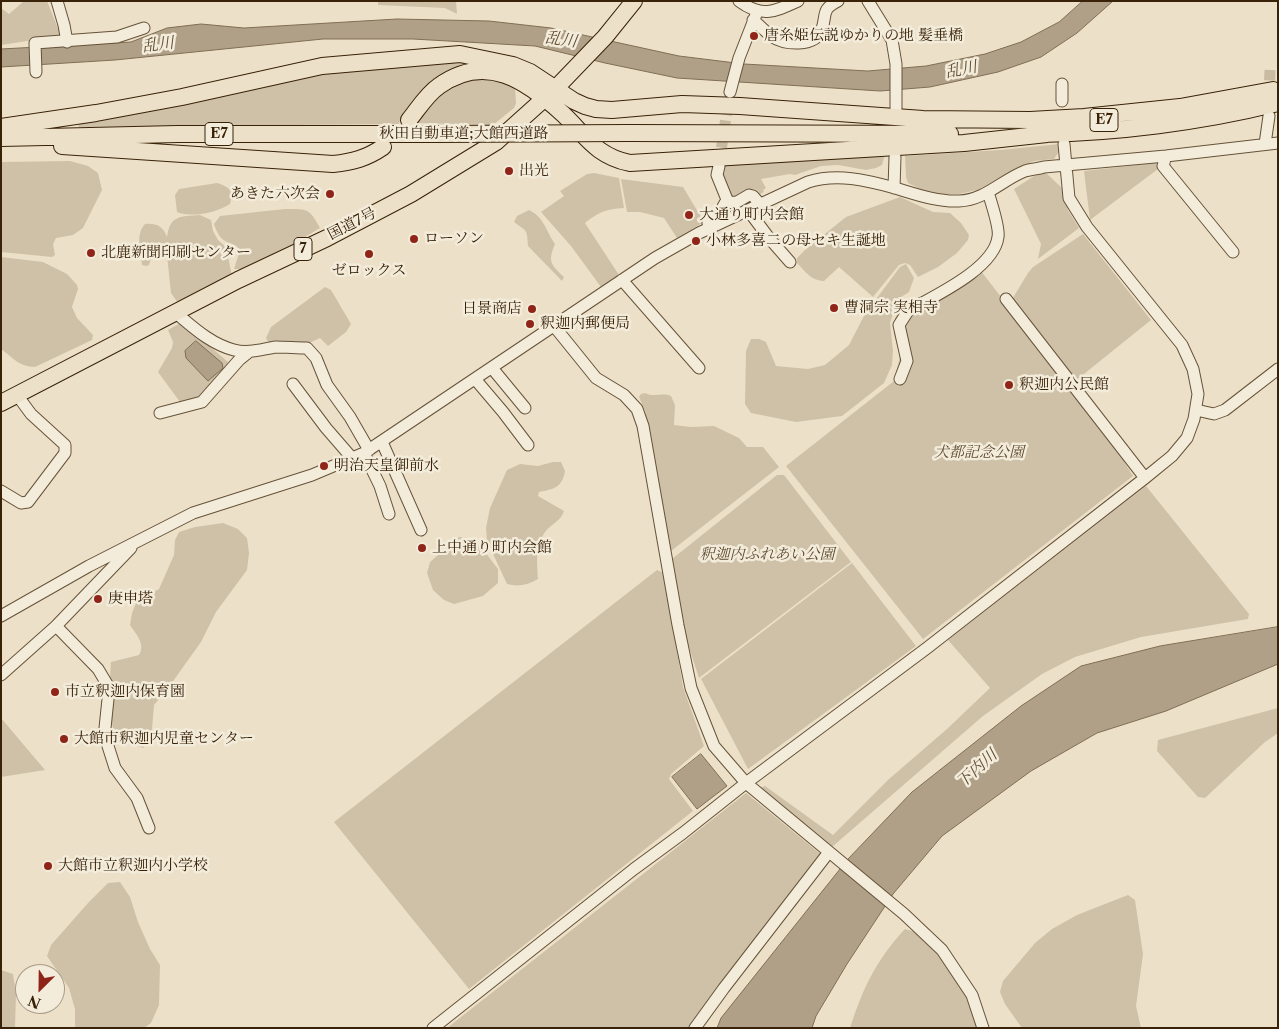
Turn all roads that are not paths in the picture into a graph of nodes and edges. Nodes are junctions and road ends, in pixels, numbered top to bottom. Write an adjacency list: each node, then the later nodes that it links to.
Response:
1 (57, 1): 9 (street)
2 (634, 1): 13 (highway, 国道7号 / 7)
3 (739, 1): 7 (street)
4 (798, 1): 7 (street)
5 (838, 1): 7 (street)
6 (868, 1): 16 (street)
7 (755, 16): 12 (street)
8 (144, 28): 9 (street)
9 (66, 42): 10 (street)
10 (36, 72)
11 (1062, 84): 15 (street)
12 (730, 92)
13 (550, 94): 14 (highway); 17 (highway); 18 (highway); 20 (highway); 41 (highway, 国道7号 / 7)
14 (1274, 99): 19 (highway, 秋田自動車道;大館西道路 / E7); 20 (highway, 秋田自動車道;大館西道路 / E7); 24 (street)
15 (1062, 101)
16 (896, 109)
17 (409, 120)
18 (1, 127)
19 (927, 134): 20 (highway, 秋田自動車道;大館西道路 / E7); 21 (highway, 秋田自動車道;大館西道路 / E7, bridge)
20 (1047, 134)
21 (1, 138)
22 (1278, 143): 24 (street)
23 (1064, 144): 29 (street)
24 (1266, 144): 28 (street)
25 (1, 145): 26 (highway)
26 (383, 147)
27 (895, 156): 31 (street)
28 (1166, 156): 29 (street); 37 (street)
29 (1065, 164): 32 (street); 53 (street)
30 (719, 166): 33 (street)
31 (894, 188): 32 (street); 34 (street)
32 (988, 192): 48 (street)
33 (728, 202): 34 (street); 36 (street)
34 (760, 204): 35 (street)
35 (748, 210): 36 (street); 38 (street)
36 (691, 237): 39 (street)
37 (1233, 252)
38 (790, 262)
39 (622, 280): 42 (street); 45 (street)
40 (1006, 299): 59 (street)
41 (176, 313): 43 (street); 50 (highway, 国道7号 / 7)
42 (554, 326): 44 (street); 67 (street)
43 (249, 352): 54 (street); 57 (street)
44 (492, 368): 47 (street); 52 (street)
45 (699, 368)
46 (1278, 369): 53 (street)
47 (475, 379): 55 (street); 56 (street)
48 (900, 379)
49 (293, 384): 58 (street)
50 (17, 395): 51 (highway, 国道7号 / 7); 60 (street)
51 (1, 403)
52 (525, 408)
53 (1196, 410): 59 (street)
54 (160, 413)
55 (382, 442): 57 (street); 62 (street)
56 (528, 445)
57 (367, 452): 58 (street); 61 (street)
58 (352, 458): 63 (street)
59 (1145, 478): 67 (street)
60 (1, 491)
61 (389, 514)
62 (421, 530)
63 (136, 543): 64 (street); 65 (street)
64 (1, 616)
65 (56, 626): 66 (street); 68 (street)
66 (1, 675)
67 (746, 783): 69 (street); 70 (street)
68 (149, 828)
69 (829, 852): 71 (street); 72 (street)
70 (433, 1028)
71 (695, 1028)
72 (983, 1028)

